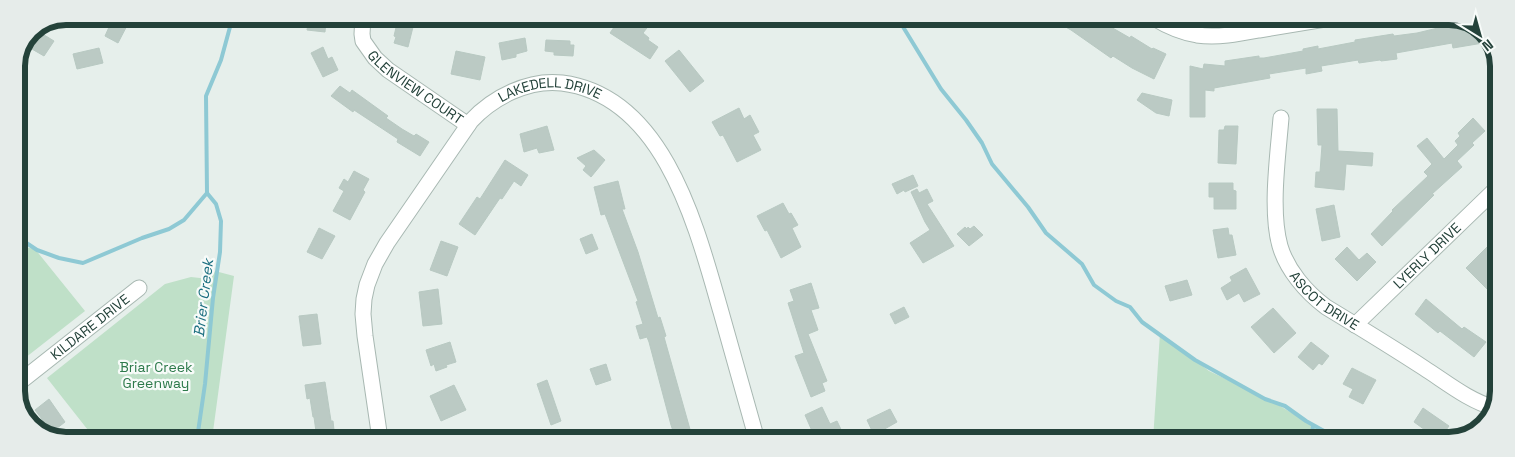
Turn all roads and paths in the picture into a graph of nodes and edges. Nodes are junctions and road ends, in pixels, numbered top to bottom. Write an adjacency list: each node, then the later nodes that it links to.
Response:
1 (363, 25): 5 (street, GLENVIEW COURT)
2 (1166, 25): 3 (street)
3 (1265, 25)
4 (1281, 118): 8 (street, ASCOT DRIVE)
5 (468, 124): 11 (street, LAKEDELL DRIVE); 12 (street, LAKEDELL DRIVE)
6 (1490, 195): 8 (street, LYERLY DRIVE)
7 (139, 288): 9 (street, KILDARE DRIVE)
8 (1355, 325): 10 (street, ASCOT DRIVE)
9 (25, 378)
10 (1487, 406)
11 (379, 432)
12 (755, 432)

